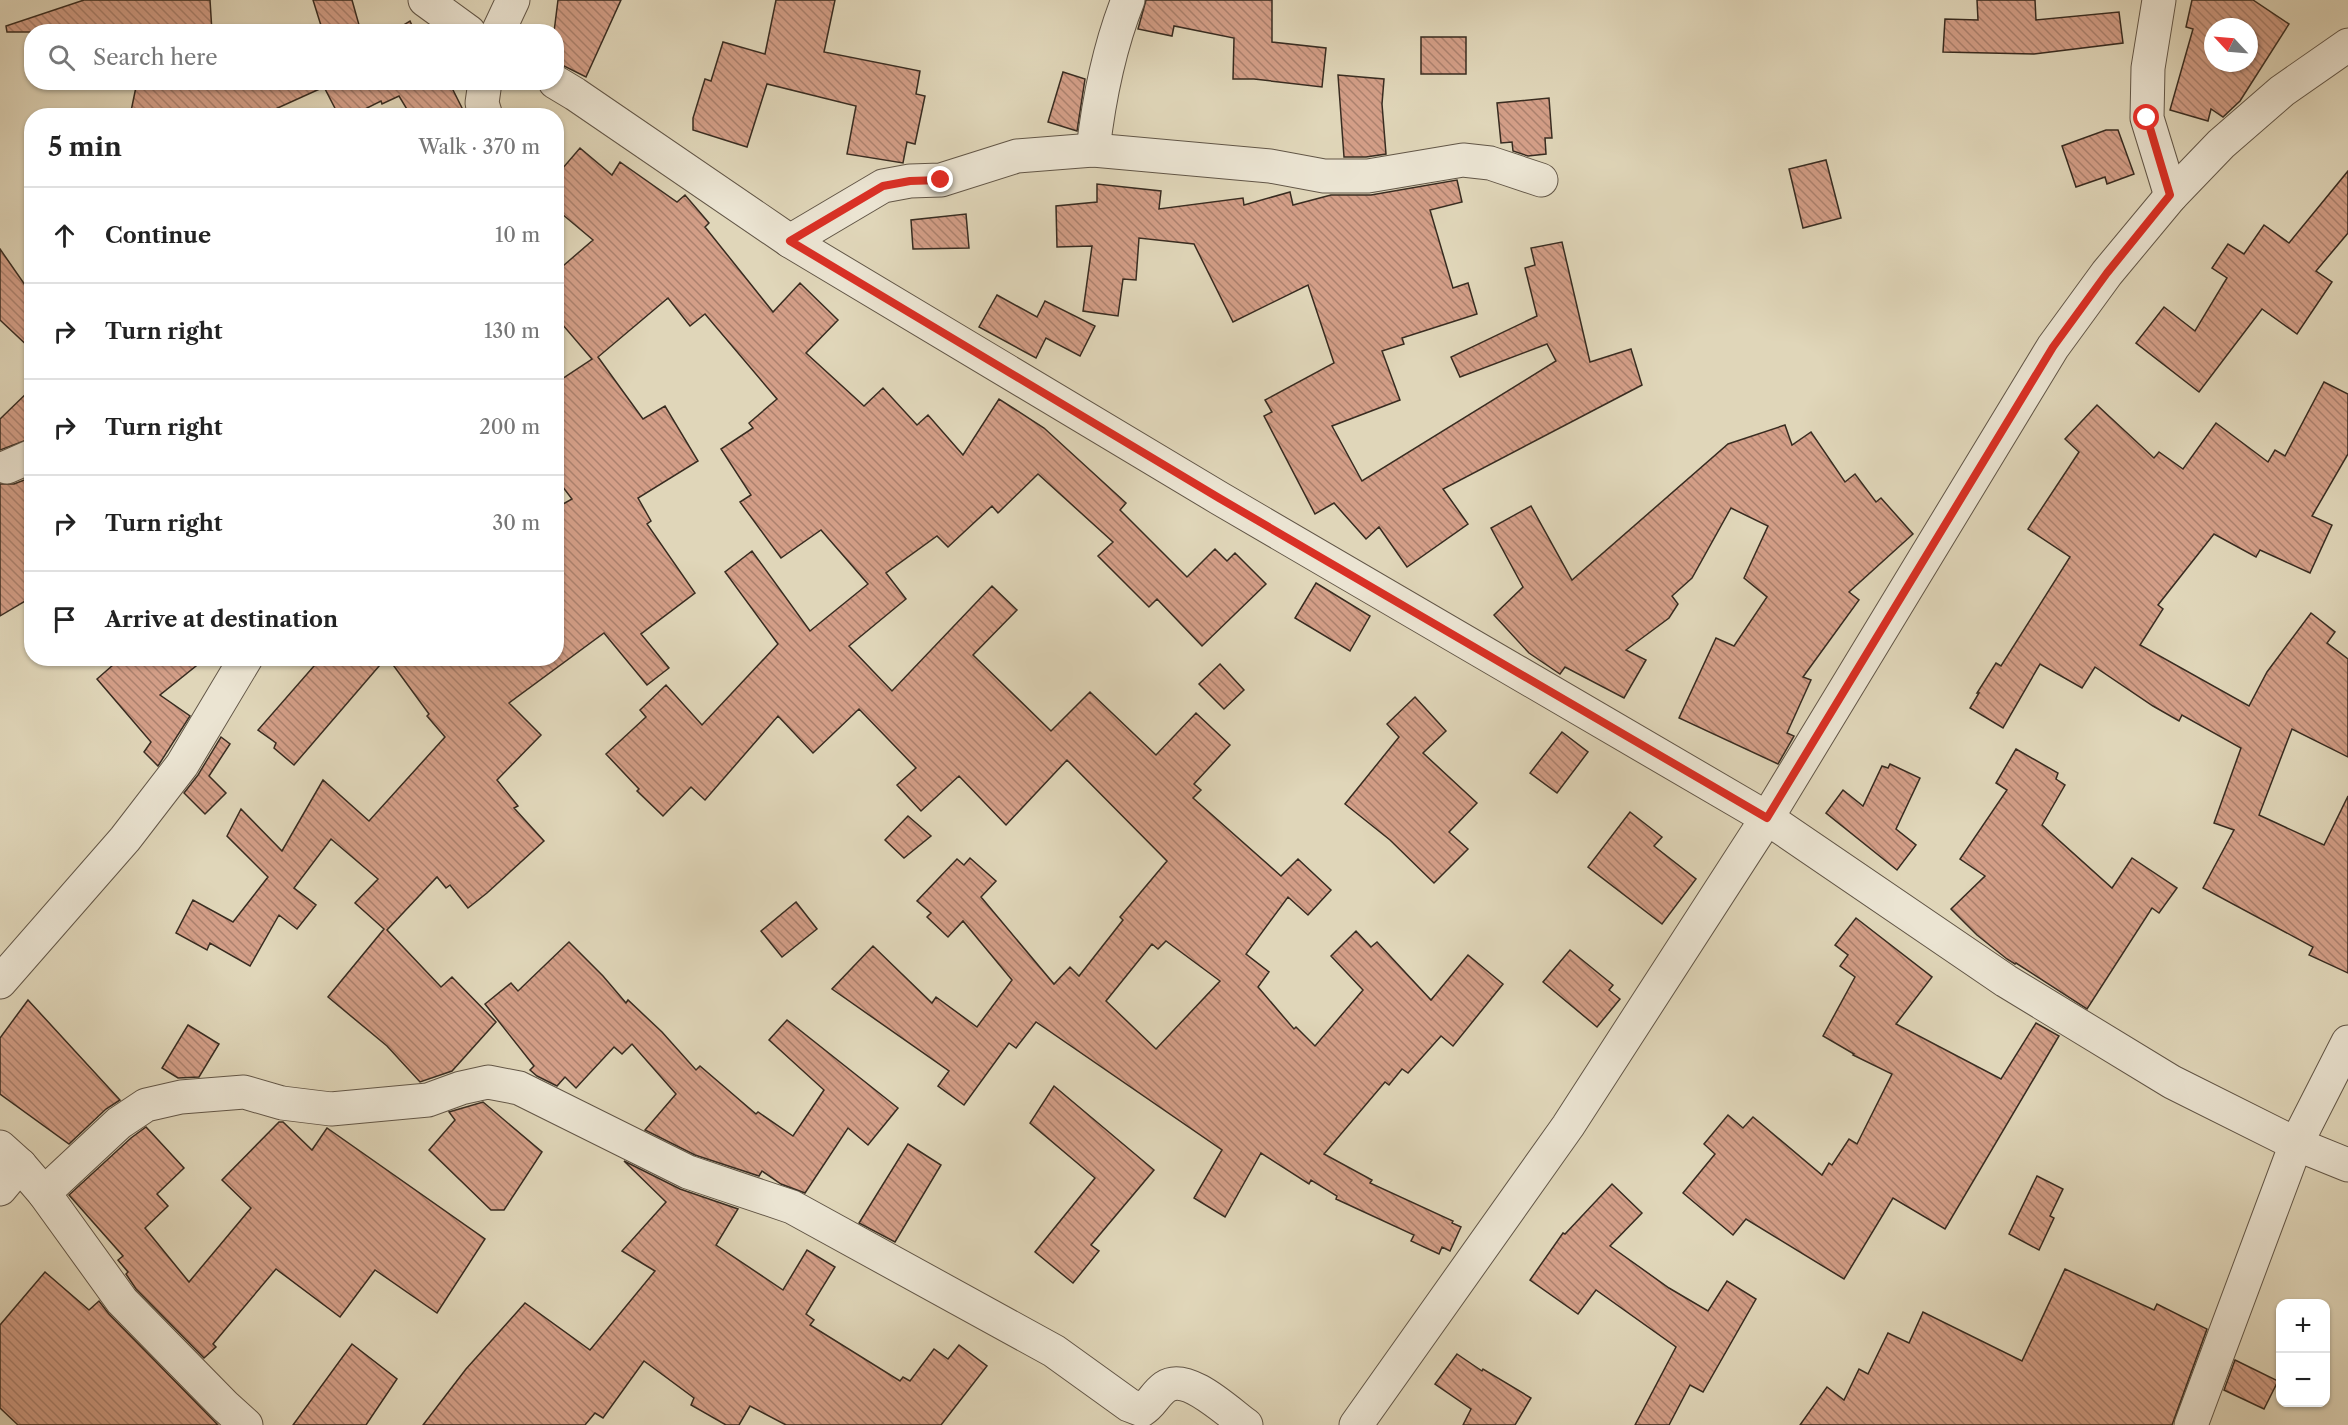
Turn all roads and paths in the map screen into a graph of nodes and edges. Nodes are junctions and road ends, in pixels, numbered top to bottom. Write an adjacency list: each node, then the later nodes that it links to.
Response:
1 (425, 0): 5 (street)
2 (513, 0): 6 (street)
3 (1128, 0): 11 (street)
4 (2159, 0): 13 (street)
5 (458, 24)
6 (502, 24)
7 (2348, 45): 13 (street)
8 (564, 87): 14 (street)
9 (484, 90): 10 (street)
10 (484, 108)
11 (1093, 150): 12 (street); 14 (street)
12 (1541, 180)
13 (2170, 195): 16 (street)
14 (790, 241): 16 (street)
15 (241, 666): 17 (street)
16 (1767, 818): 19 (street); 26 (street)
17 (0, 982)
18 (2348, 1042): 19 (street)
19 (2296, 1144): 21 (street); 27 (street)
20 (10, 1156): 22 (street); 23 (street)
21 (2348, 1165)
22 (0, 1190)
23 (44, 1193): 24 (street); 25 (street)
24 (246, 1425)
25 (1246, 1425)
26 (1356, 1425)
27 (2191, 1425)

